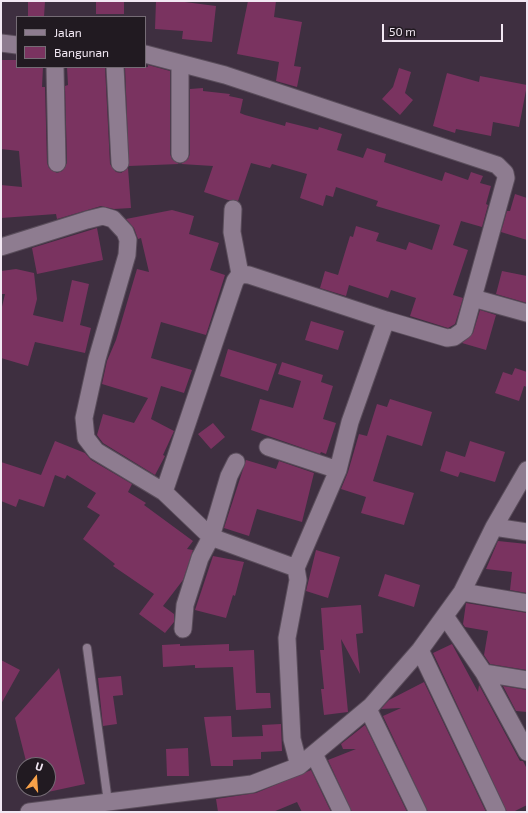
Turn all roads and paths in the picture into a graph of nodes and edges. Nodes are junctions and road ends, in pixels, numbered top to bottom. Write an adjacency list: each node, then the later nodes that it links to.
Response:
1 (1, 43): 2 (street)
2 (16, 45)
3 (146, 54): 4 (street)
4 (180, 64): 7 (street); 13 (street)
5 (55, 68): 8 (street)
6 (115, 68): 9 (street)
7 (180, 154)
8 (57, 163)
9 (120, 163)
10 (233, 209): 12 (street)
11 (1, 247): 20 (street)
12 (240, 274): 15 (street); 20 (street)
13 (473, 298): 14 (street); 15 (street)
14 (527, 313)
15 (386, 320): 18 (street)
16 (268, 447): 18 (street)
17 (236, 462): 23 (street)
18 (338, 470): 24 (street)
19 (527, 470): 21 (street)
20 (164, 492): 23 (street)
21 (494, 527): 22 (street); 25 (street)
22 (527, 532)
23 (211, 537): 24 (street); 28 (street)
24 (296, 568): 36 (street)
25 (462, 592): 26 (street); 27 (street)
26 (527, 603)
27 (445, 616): 30 (street); 31 (street)
28 (183, 629)
29 (87, 648): 37 (lane)
30 (420, 650): 33 (street); 41 (street)
31 (484, 673): 32 (street); 34 (street)
32 (527, 680)
33 (368, 709): 35 (street); 40 (street)
34 (527, 752)
35 (314, 754): 36 (street); 39 (street)
36 (299, 766): 37 (street)
37 (108, 802): 38 (street)
38 (29, 812)
39 (342, 812)
40 (418, 812)
41 (497, 812)

